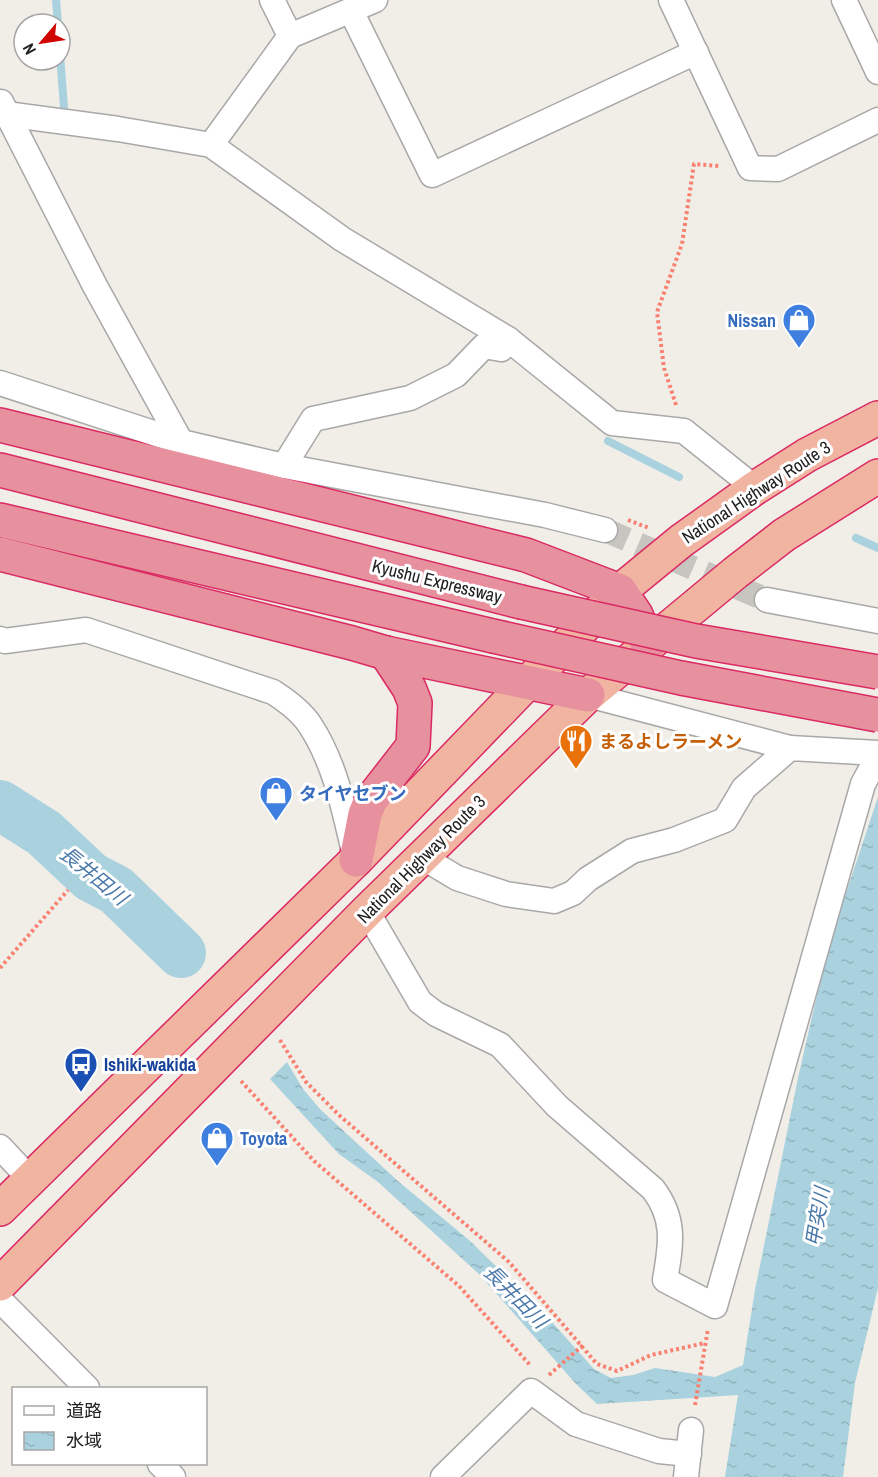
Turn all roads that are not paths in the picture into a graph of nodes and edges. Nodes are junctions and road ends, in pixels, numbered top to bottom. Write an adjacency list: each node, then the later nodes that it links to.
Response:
1 (272, 0): 6 (street)
2 (375, 0): 5 (street)
3 (671, 0): 7 (street)
4 (844, 0): 8 (street)
5 (351, 11): 6 (street); 7 (street)
6 (290, 36): 11 (street)
7 (696, 52): 10 (street)
8 (878, 72)
9 (3, 107): 11 (street); 16 (street)
10 (878, 120)
11 (211, 145): 12 (street)
12 (508, 339): 17 (street); 20 (street)
13 (0, 383): 16 (street)
14 (878, 418): 20 (highway, National Highway Route 3)
15 (0, 425): 24 (highway)
16 (181, 442): 17 (street)
17 (285, 466): 22 (street)
18 (0, 470): 30 (highway, Kyushu Expressway, bridge)
19 (878, 476): 28 (highway, National Highway Route 3)
20 (755, 488): 24 (highway, National Highway Route 3)
21 (0, 520): 33 (highway, bridge)
22 (605, 530)
23 (0, 555): 29 (highway)
24 (620, 591): 28 (highway); 31 (highway, National Highway Route 3)
25 (768, 600): 26 (street)
26 (878, 621)
27 (0, 639): 37 (street)
28 (648, 645): 32 (highway, National Highway Route 3)
29 (386, 653): 31 (highway); 37 (highway)
30 (878, 672)
31 (527, 683): 32 (highway); 37 (highway, National Highway Route 3)
32 (588, 695): 34 (street); 36 (highway, National Highway Route 3)
33 (878, 715)
34 (790, 748): 35 (street); 36 (street)
35 (878, 754): 38 (street)
36 (422, 857): 38 (highway, National Highway Route 3)
37 (356, 860): 40 (highway, National Highway Route 3)
38 (367, 911): 42 (highway, National Highway Route 3)
39 (0, 1147): 40 (street)
40 (30, 1179): 41 (highway, National Highway Route 3)
41 (0, 1209)
42 (0, 1284)
43 (0, 1300): 44 (street)
44 (85, 1387)
45 (691, 1430): 47 (street)
46 (160, 1465): 48 (street)
47 (687, 1465): 49 (street)
48 (173, 1477)
49 (443, 1477)

